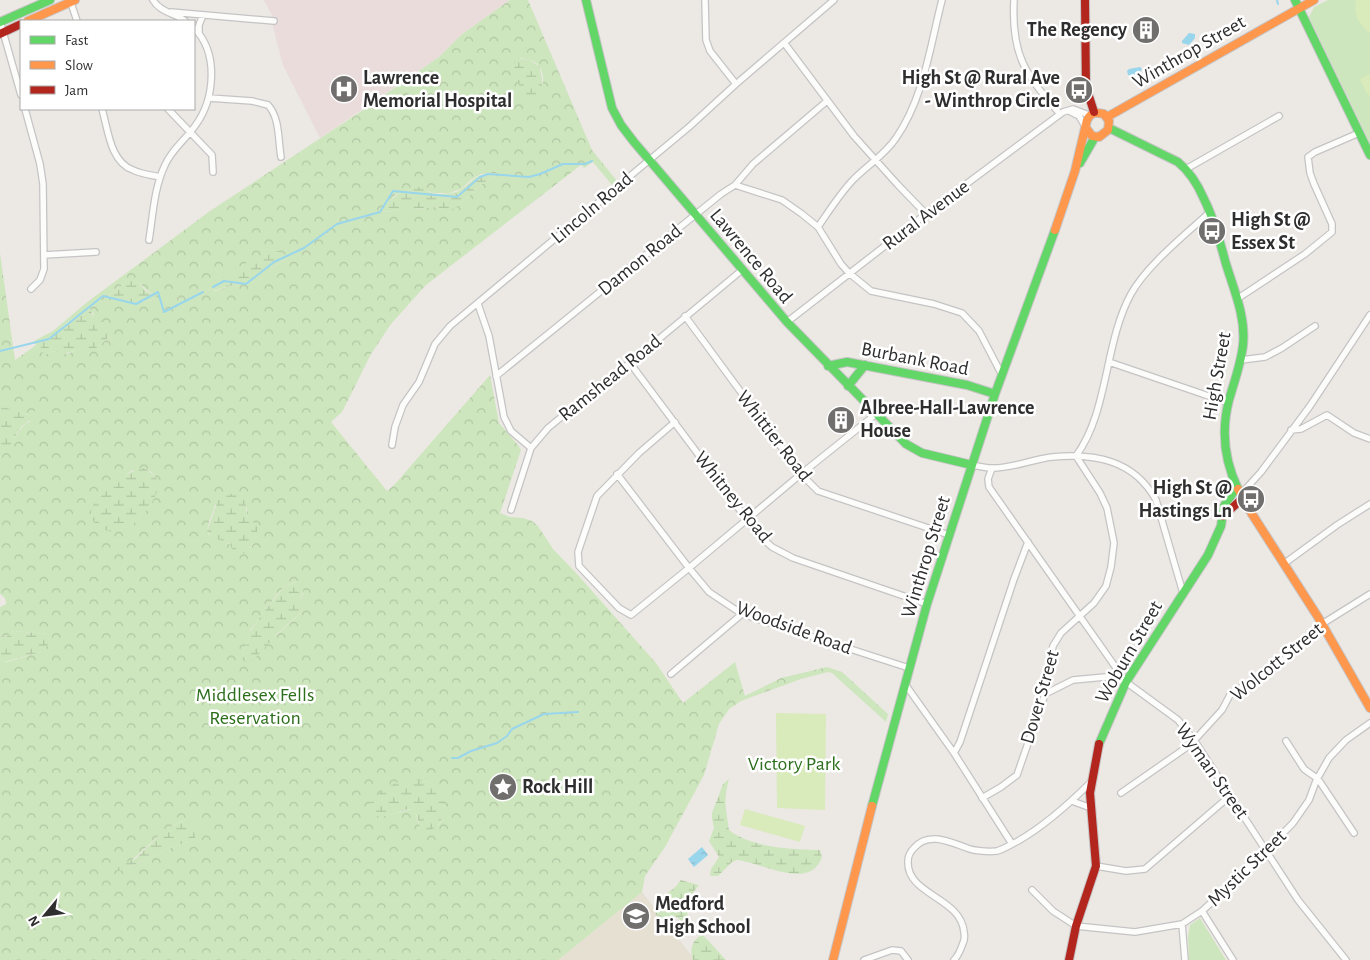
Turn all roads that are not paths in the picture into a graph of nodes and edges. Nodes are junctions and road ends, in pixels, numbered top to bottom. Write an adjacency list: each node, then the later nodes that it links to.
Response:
1 (50, 0): 19 (main road)
2 (153, 0): 13 (street)
3 (586, 0): 44 (main road, Lawrence Road)
4 (705, 0): 25 (street)
5 (942, 0): 45 (street)
6 (1014, 0): 33 (street)
7 (1085, 0): 34 (main road)
8 (1295, 0): 12 (main road)
9 (1314, 0): 12 (main road, Winthrop Street)
10 (72, 1): 15 (main road); 16 (street)
11 (831, 1): 24 (street, Lincoln Road)
12 (1299, 8): 36 (main road, Winthrop Street); 40 (main road)
13 (171, 12): 14 (street); 17 (street)
14 (203, 15): 18 (street); 23 (street)
15 (30, 20)
16 (77, 20)
17 (184, 20)
18 (274, 20)
19 (0, 22): 22 (street)
20 (20, 24): 22 (main road)
21 (195, 29): 23 (street)
22 (2, 33): 26 (street)
23 (199, 33): 27 (street)
24 (785, 44): 25 (street, Lincoln Road); 28 (street)
25 (736, 84): 44 (street, Lincoln Road)
26 (20, 92)
27 (209, 98): 39 (street); 43 (street)
28 (827, 101): 45 (street); 50 (street, Damon Road)
29 (25, 110): 57 (street)
30 (102, 110): 49 (street)
31 (169, 110): 39 (street)
32 (1066, 110): 33 (street, Rural Avenue); 34 (street); 37 (street)
33 (1060, 114): 52 (street, Rural Avenue)
34 (1092, 114): 36 (main road); 37 (main road)
35 (1279, 116): 46 (street)
36 (1107, 117): 38 (main road)
37 (1086, 127): 41 (main road); 47 (main road, Winthrop Street)
38 (1109, 128): 41 (main road); 46 (main road, High Street)
39 (190, 132): 48 (street); 49 (street)
40 (1359, 133): 42 (main road); 61 (street)
41 (1096, 137): 47 (main road, Winthrop Street)
42 (1370, 155)
43 (281, 157)
44 (649, 160): 53 (main road, Lawrence Road); 62 (street, Lincoln Road)
45 (875, 161): 52 (street); 54 (street)
46 (1186, 169): 51 (main road, High Street)
47 (1075, 171): 72 (main road, Winthrop Street)
48 (213, 172)
49 (160, 177): 55 (street)
50 (735, 184): 53 (street, Damon Road); 54 (street)
51 (1210, 212): 61 (main road, High Street); 68 (street)
52 (926, 214): 59 (street, Rural Avenue)
53 (696, 215): 58 (main road, Lawrence Road); 73 (street, Damon Road)
54 (818, 227): 59 (street)
55 (149, 240)
56 (96, 252): 57 (street)
57 (44, 255): 60 (street)
58 (742, 270): 64 (street, Ramshead Road); 65 (main road, Lawrence Road)
59 (849, 273): 65 (street, Rural Avenue); 72 (street)
60 (30, 289)
61 (1237, 299): 67 (main road, High Street)
62 (478, 304): 73 (street); 81 (street, Lincoln Road)
63 (1370, 315): 79 (street)
64 (685, 316): 69 (street, Ramshead Road); 87 (street, Whittier Road)
65 (787, 322): 71 (main road, Lawrence Road)
66 (1315, 326): 67 (street)
67 (1241, 360): 76 (main road, High Street)
68 (1109, 362): 76 (street); 83 (street)
69 (630, 363): 78 (street, Whitney Road); 82 (street, Ramshead Road)
70 (865, 365): 71 (main road, Burbank Road); 74 (main road); 75 (main road, Burbank Road)
71 (828, 366): 74 (main road, Lawrence Road)
72 (1002, 375): 75 (main road, Winthrop Street)
73 (496, 376): 82 (street)
74 (848, 386): 77 (main road, Lawrence Road)
75 (995, 394): 84 (main road, Winthrop Street)
76 (1229, 403): 88 (main road, High Street)
77 (876, 414): 84 (main road, Lawrence Road); 87 (street)
78 (675, 422): 86 (street); 92 (street, Whitney Road)
79 (1291, 430): 80 (street); 88 (street)
80 (1370, 439)
81 (392, 445)
82 (531, 448): 90 (street, Ramshead Road)
83 (1076, 456): 85 (street); 97 (street); 101 (street, Dover Street)
84 (972, 465): 85 (street); 93 (main road, Winthrop Street)
85 (992, 468): 94 (street, Wyman Street)
86 (617, 474): 96 (street, Woodside Road); 96 (street)
87 (801, 474): 92 (street); 93 (street, Whittier Road)
88 (1240, 493): 91 (main road); 91 (main road, Woburn Street); 95 (main road, High Street)
89 (1370, 504): 95 (street)
90 (511, 510)
91 (1223, 516): 97 (main road, Woburn Street)
92 (747, 519): 96 (street); 99 (street, Whitney Road)
93 (949, 535): 99 (main road, Winthrop Street)
94 (1028, 542): 101 (street, Wyman Street); 112 (street)
95 (1285, 563): 102 (main road, High Street)
96 (689, 568): 100 (street, Woodside Road)
97 (1182, 593): 105 (main road, Woburn Street)
98 (1370, 594): 102 (street, Wolcott Street)
99 (927, 604): 103 (main road, Winthrop Street)
100 (742, 614): 103 (street, Woodside Road); 104 (street)
101 (1080, 616): 105 (street, Wyman Street); 107 (street, Dover Street)
102 (1322, 624): 108 (main road, High Street); 110 (street, Wolcott Street)
103 (909, 668): 106 (main road, Winthrop Street)
104 (671, 674)
105 (1126, 682): 107 (street); 110 (street, Wyman Street); 114 (main road, Woburn Street)
106 (905, 684): 112 (street); 128 (main road, Winthrop Street)
107 (1045, 694): 117 (street, Dover Street)
108 (1370, 708)
109 (1370, 723): 113 (street, Mystic Street)
110 (1194, 740): 115 (street, Wolcott Street); 116 (street, Wyman Street)
111 (1286, 741): 113 (street)
112 (954, 753): 117 (street)
113 (1318, 778): 120 (street); 122 (street, Mystic Street)
114 (1092, 781): 118 (street); 119 (main road, Woburn Street)
115 (1121, 793)
116 (1231, 796): 122 (street, Wyman Street); 123 (street)
117 (982, 798): 121 (street)
118 (1072, 801): 119 (street); 121 (street)
119 (1091, 808): 123 (main road, Woburn Street)
120 (1354, 833)
121 (1012, 844): 131 (street)
122 (1266, 851): 125 (street, Mystic Street); 135 (street, Wyman Street)
123 (1096, 866): 127 (main road, Woburn Street)
124 (1032, 890): 127 (street)
125 (1202, 911): 126 (street, Mystic Street); 134 (street)
126 (1182, 924): 127 (street, Mystic Street); 133 (street)
127 (1076, 926): 132 (main road, Woburn Street)
128 (833, 960)
129 (864, 960): 130 (street)
130 (908, 960)
131 (954, 960)
132 (1069, 960)
133 (1185, 960)
134 (1234, 960)
135 (1346, 960)

